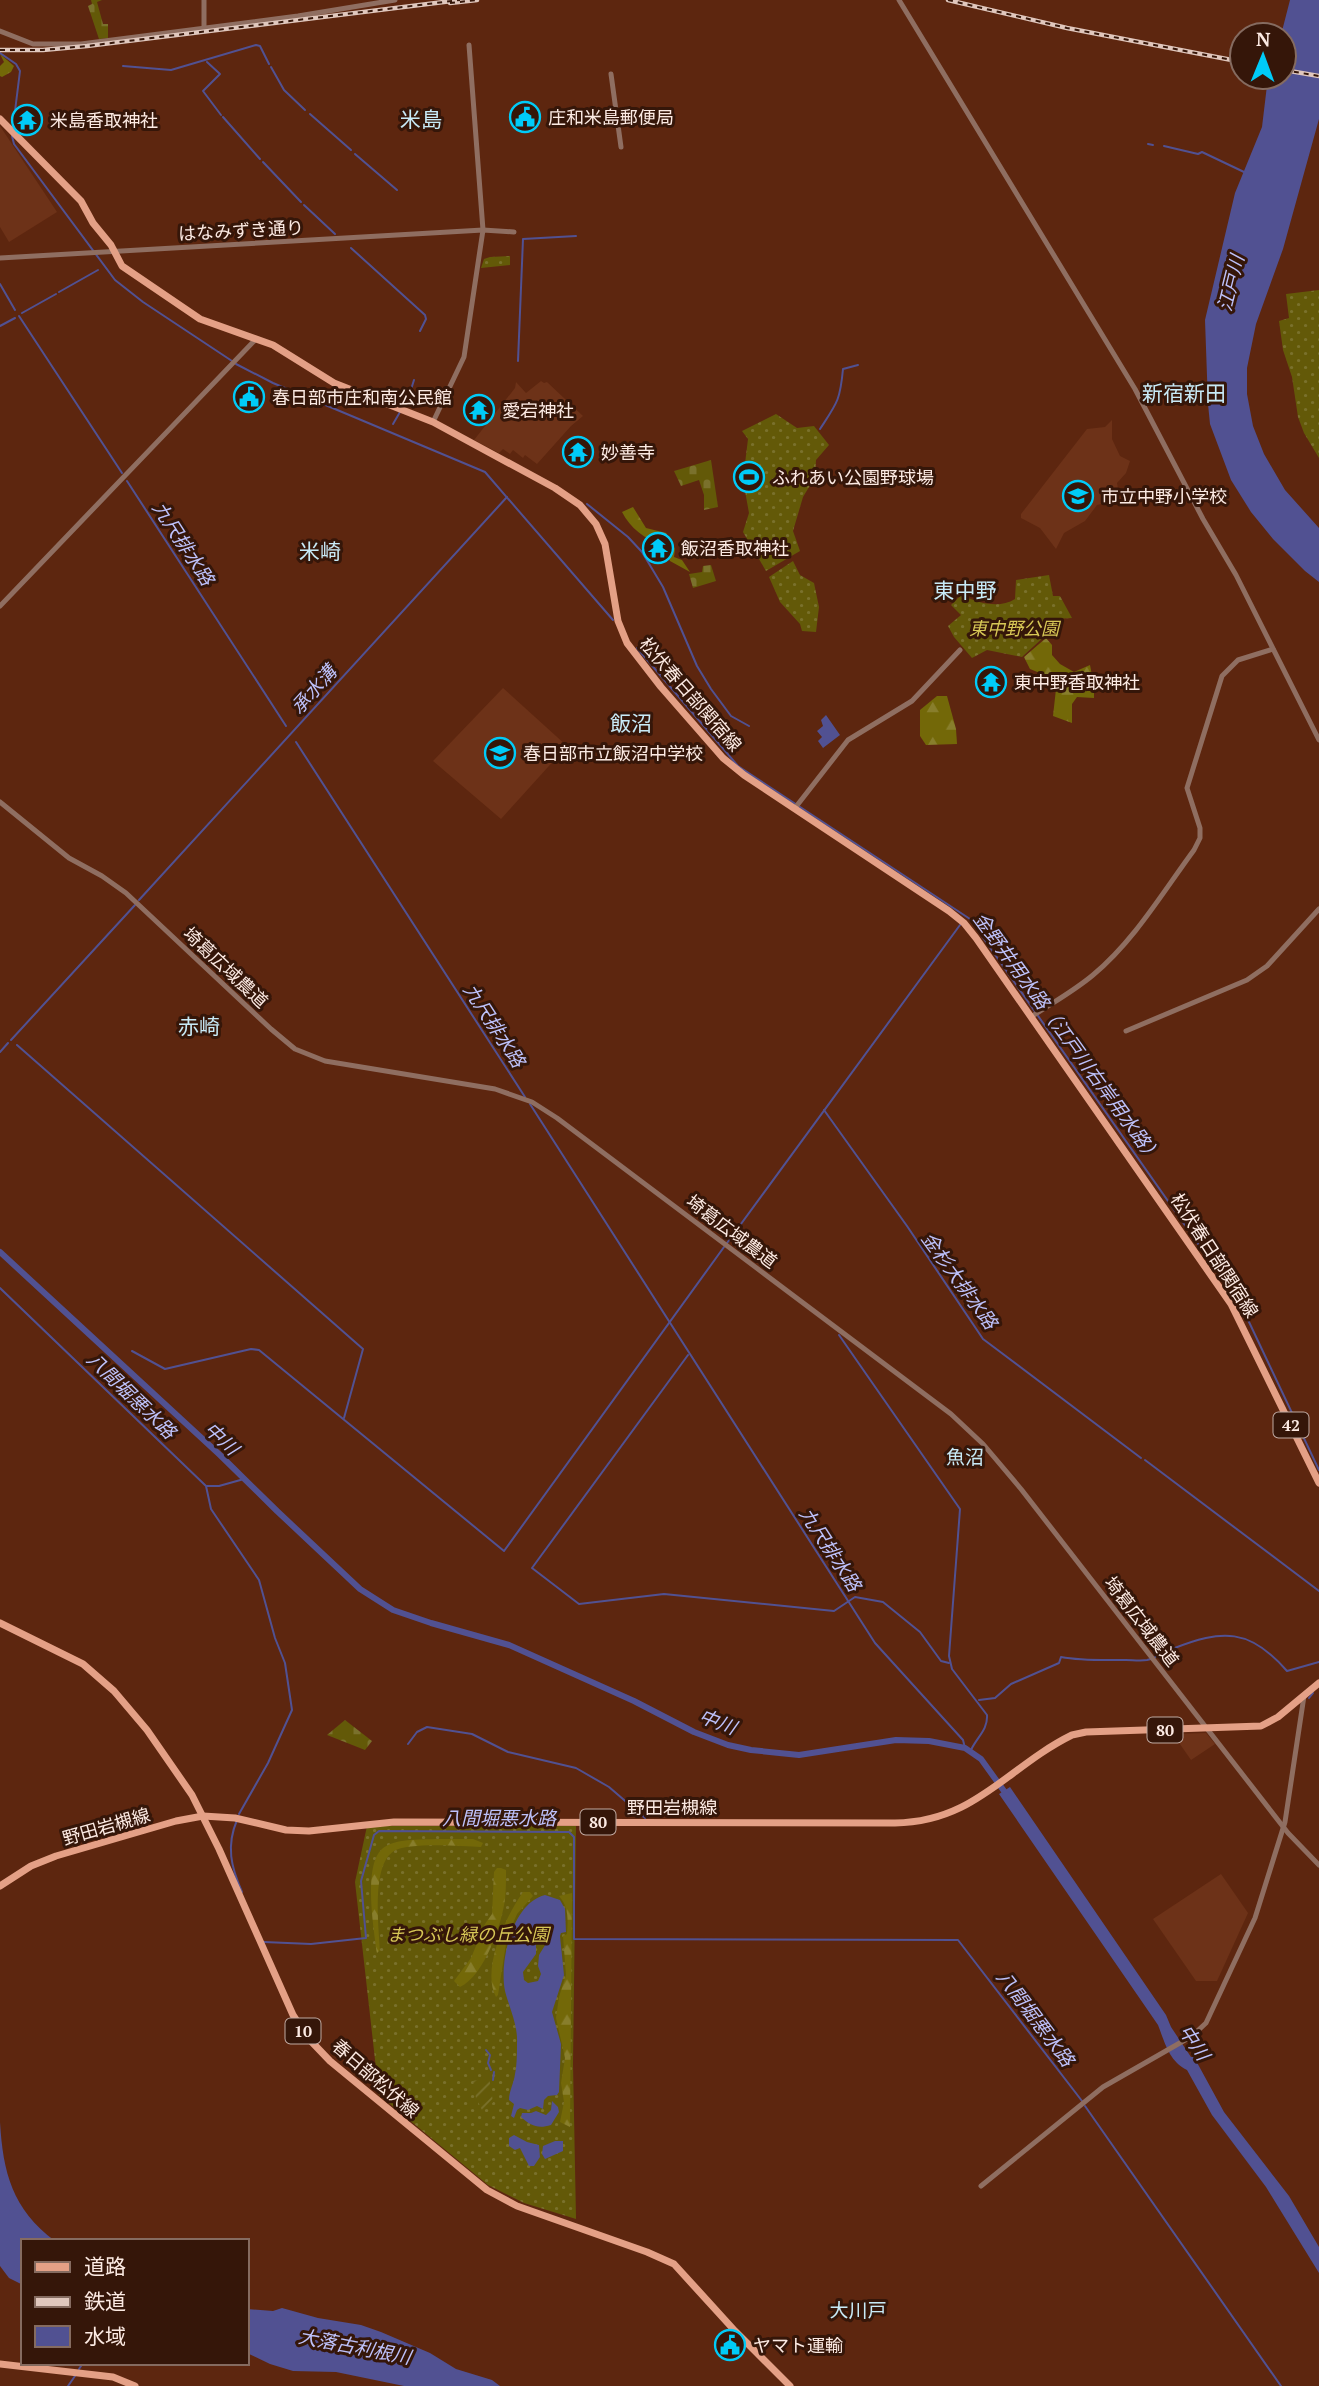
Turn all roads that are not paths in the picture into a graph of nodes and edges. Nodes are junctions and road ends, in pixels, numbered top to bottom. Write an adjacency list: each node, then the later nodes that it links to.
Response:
1 (204, 0): 4 (street)
2 (395, 0): 4 (street)
3 (899, 0): 17 (street)
4 (204, 28): 5 (street)
5 (0, 31)
6 (469, 46): 10 (street)
7 (611, 74): 9 (street)
8 (0, 119): 12 (main road, 松伏春日部関宿線 / 42)
9 (621, 147)
10 (483, 230): 11 (street, はなみずき通り); 12 (street, はなみずき通り); 15 (street)
11 (514, 232)
12 (114, 251): 13 (street, はなみずき通り); 14 (main road, 松伏春日部関宿線 / 42)
13 (0, 258)
14 (256, 339): 15 (main road, 松伏春日部関宿線 / 42); 16 (street)
15 (433, 422): 21 (main road, 松伏春日部関宿線 / 42)
16 (0, 606)
17 (1273, 649): 19 (street); 23 (street)
18 (960, 650): 21 (street)
19 (1319, 740)
20 (0, 802): 29 (street, 埼葛広域農道)
21 (796, 806): 23 (main road, 松伏春日部関宿線 / 42)
22 (1319, 909): 24 (street)
23 (1031, 1017): 25 (main road, 松伏春日部関宿線 / 42)
24 (1126, 1031)
25 (1319, 1483)
26 (0, 1623): 30 (main road, 春日部松伏線 / 10)
27 (1319, 1682): 28 (main road, 野田岩槻線 / 80)
28 (1304, 1695): 29 (main road, 野田岩槻線 / 80); 31 (street)
29 (1208, 1729): 30 (main road, 野田岩槻線 / 80); 31 (street, 埼葛広域農道)
30 (203, 1816): 33 (main road, 野田岩槻線 / 80); 37 (main road, 春日部松伏線 / 10)
31 (1283, 1826): 32 (street, 埼葛広域農道); 34 (street)
32 (1319, 1865)
33 (0, 1886)
34 (981, 2186)
35 (0, 2364): 36 (main road)
36 (135, 2386)
37 (790, 2386)

